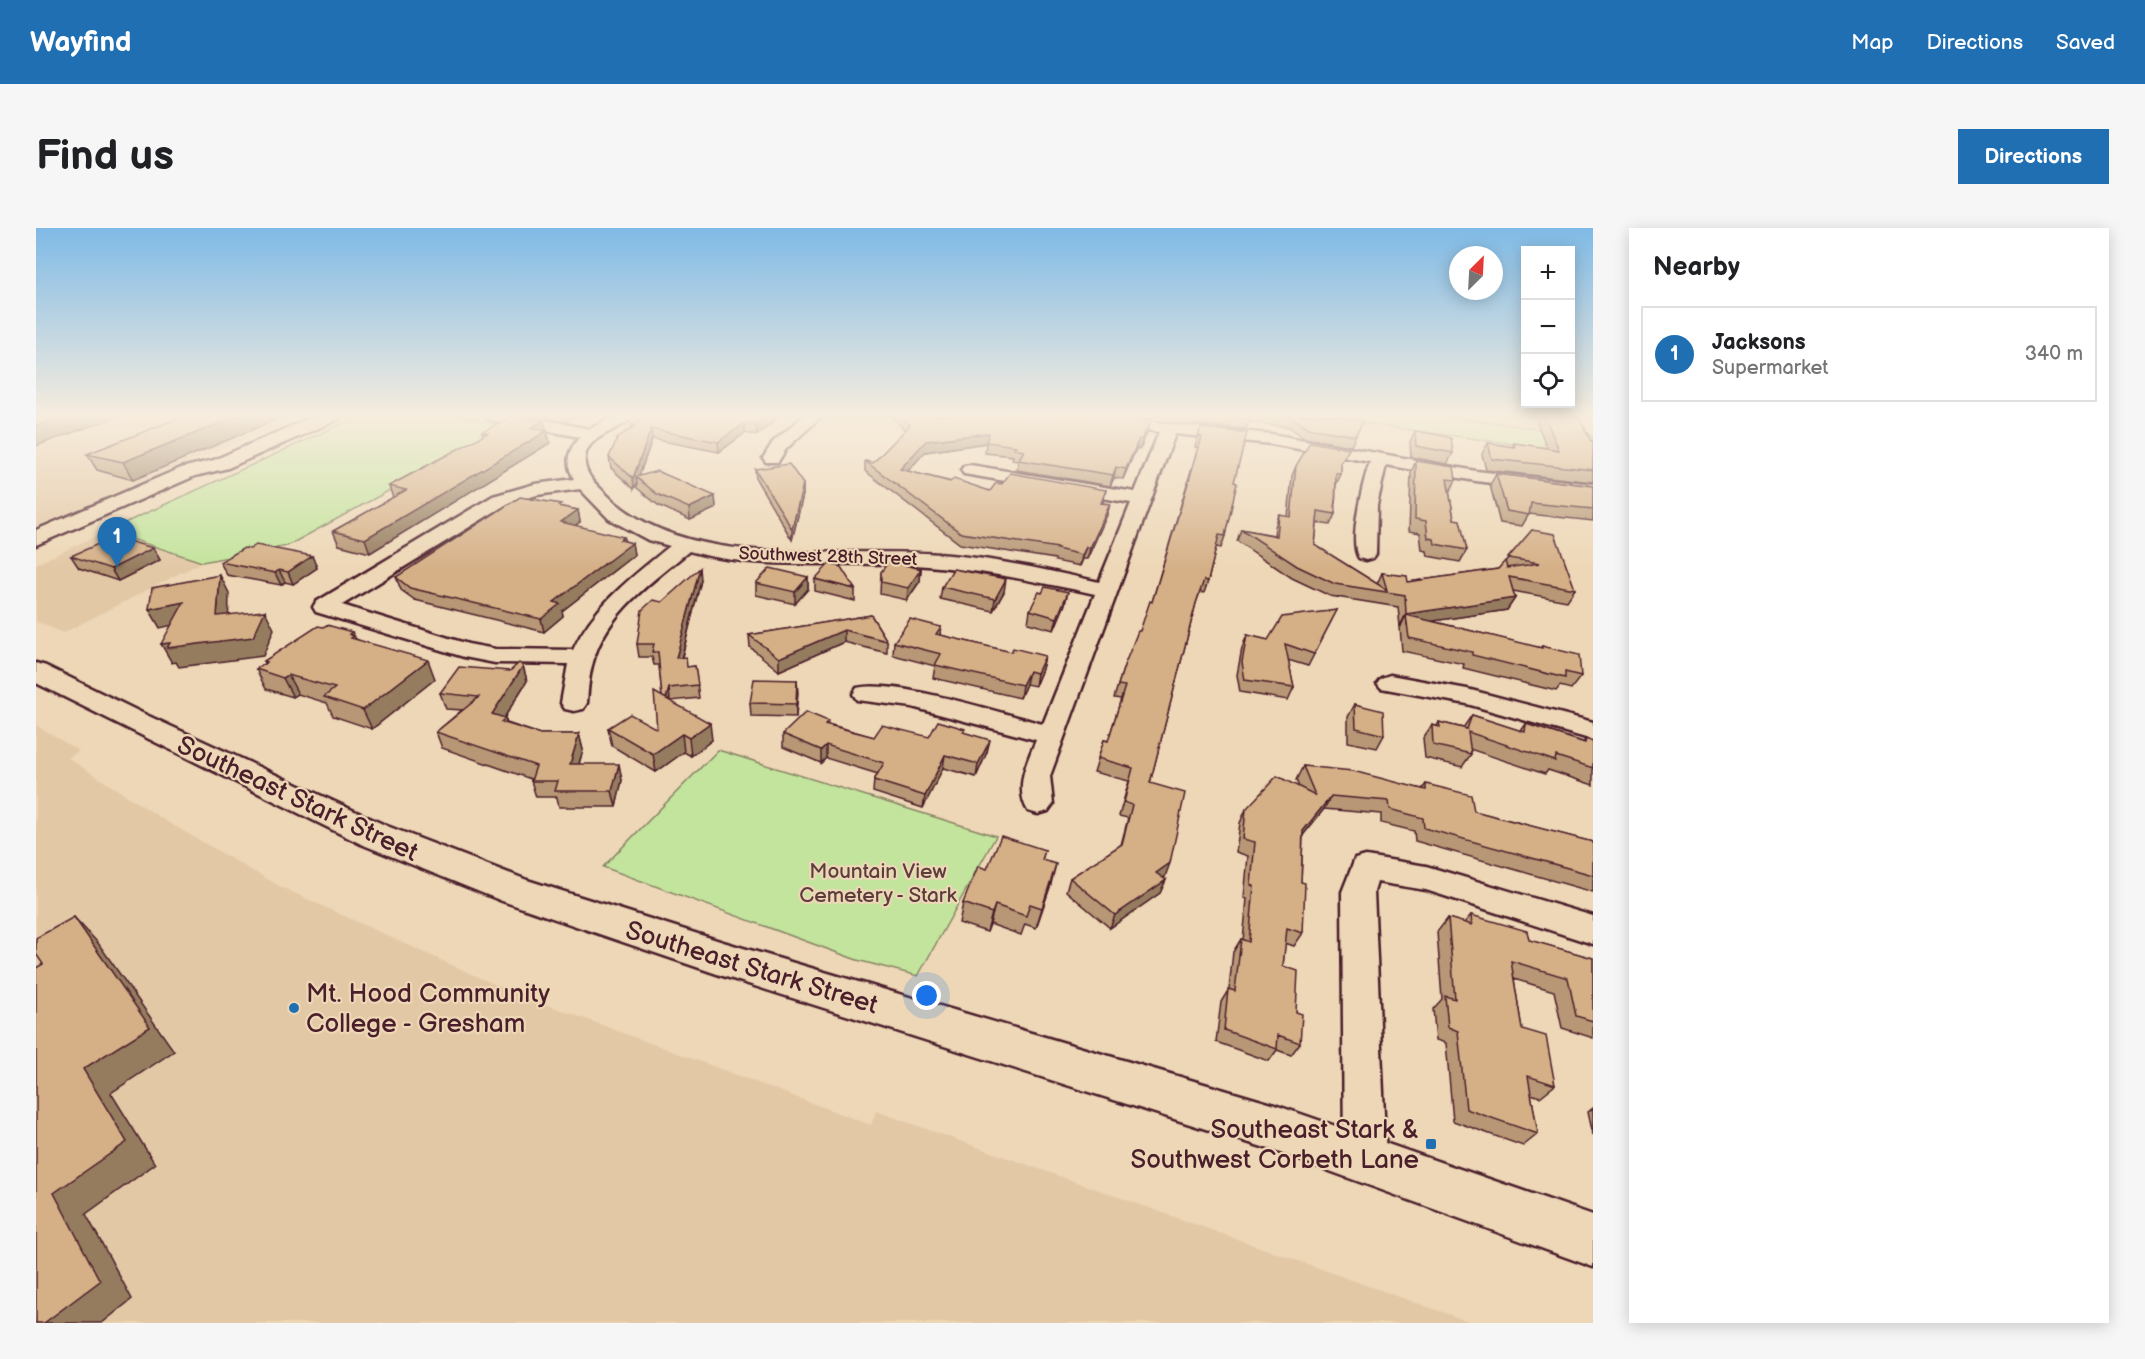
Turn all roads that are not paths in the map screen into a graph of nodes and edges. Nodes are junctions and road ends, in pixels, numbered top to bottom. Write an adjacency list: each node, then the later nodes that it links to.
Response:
1 (213, 466): 11 (main road)
2 (219, 466): 13 (main road)
3 (576, 466): 8 (street, Southwest 28th Street)
4 (1155, 466): 10 (street)
5 (1377, 466): 14 (street)
6 (1423, 466): 9 (street)
7 (970, 470): 10 (street)
8 (584, 483): 12 (street, Southwest 28th Street); 16 (street)
9 (1593, 490)
10 (1142, 500): 15 (street)
11 (36, 538)
12 (685, 544): 15 (street, Southwest 28th Street); 16 (street)
13 (36, 552)
14 (1366, 554)
15 (1108, 590): 22 (street)
16 (581, 657): 20 (street)
17 (36, 672): 25 (main road, Southeast Stark Street)
18 (1390, 683): 21 (street)
19 (867, 694): 22 (street)
20 (574, 703)
21 (1593, 731)
22 (1052, 735): 23 (street)
23 (1038, 804)
24 (1593, 930): 25 (street)
25 (1365, 1159): 26 (main road, Southeast Stark Street)
26 (1593, 1241)

